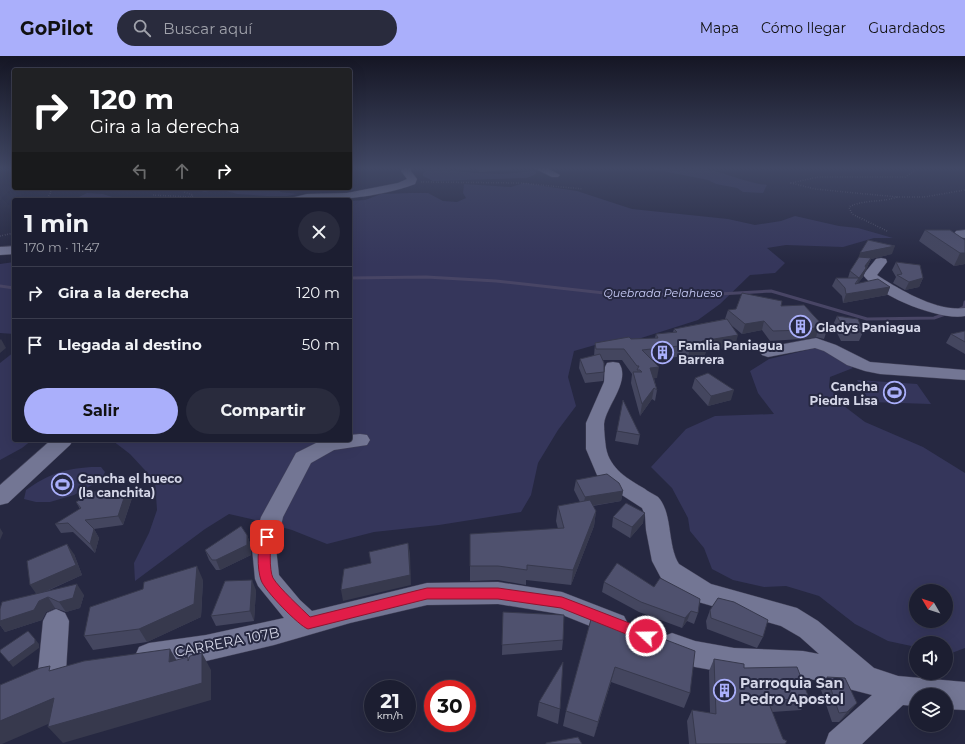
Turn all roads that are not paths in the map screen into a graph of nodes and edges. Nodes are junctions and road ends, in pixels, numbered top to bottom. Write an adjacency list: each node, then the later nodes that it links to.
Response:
1 (12, 250): 2 (street)
2 (0, 251)
3 (881, 262): 4 (street)
4 (959, 313)
5 (768, 352): 7 (street)
6 (613, 367): 17 (street)
7 (965, 375)
8 (360, 440): 9 (street)
9 (352, 441)
10 (61, 442): 12 (street)
11 (345, 442): 14 (street)
12 (0, 497)
13 (56, 622): 16 (street)
14 (308, 624): 15 (street, CARRERA 107B); 17 (street, CARRERA 107B)
15 (129, 659)
16 (52, 673)
17 (866, 680): 18 (street, CARRERA 107B)
18 (898, 690): 19 (street, CARRERA 107B); 22 (street)
19 (909, 691)
20 (953, 695): 21 (street, CARRERA 107B)
21 (965, 696)
22 (840, 744)

